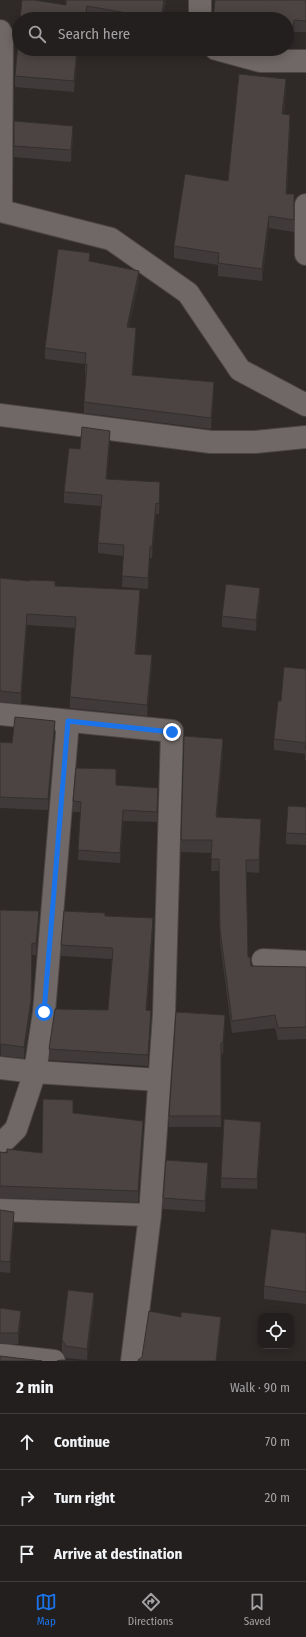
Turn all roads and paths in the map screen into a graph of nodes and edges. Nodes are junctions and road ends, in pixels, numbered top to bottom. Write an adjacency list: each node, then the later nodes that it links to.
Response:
1 (200, 0): 2 (street)
2 (200, 12)
3 (0, 31): 6 (street)
4 (240, 56): 5 (street)
5 (306, 62)
6 (1, 147): 8 (street)
7 (306, 205): 9 (street)
8 (1, 212): 10 (street)
9 (306, 254)
10 (306, 405)
11 (0, 415): 12 (street)
12 (306, 437)
13 (0, 714): 14 (street)
14 (68, 721): 18 (street); 19 (street)
15 (263, 960): 16 (street)
16 (306, 962)
17 (0, 1068): 18 (street)
18 (35, 1072): 19 (street); 20 (street)
19 (159, 1080): 22 (street)
20 (0, 1142)
21 (0, 1210): 22 (street)
22 (150, 1215): 25 (street)
23 (0, 1355): 24 (street)
24 (54, 1361)
25 (132, 1361)

